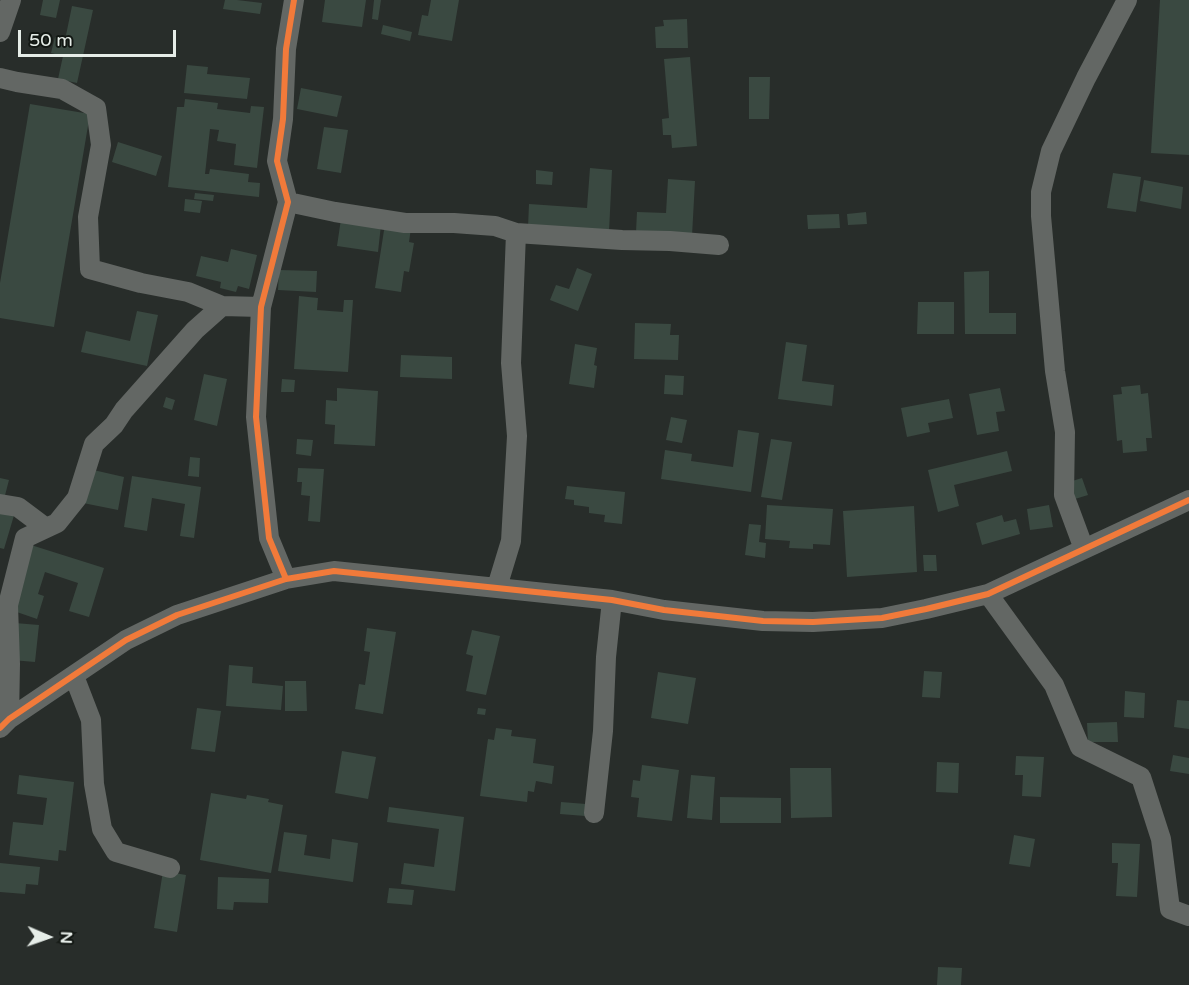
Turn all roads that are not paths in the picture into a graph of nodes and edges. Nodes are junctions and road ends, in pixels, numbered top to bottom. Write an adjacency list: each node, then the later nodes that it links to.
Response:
1 (11, 0): 4 (street)
2 (294, 0): 6 (street)
3 (1127, 0): 14 (street)
4 (0, 32)
5 (0, 78): 9 (street)
6 (288, 202): 7 (street); 10 (street)
7 (516, 233): 8 (street); 16 (street)
8 (719, 244)
9 (222, 306): 10 (street); 13 (street)
10 (261, 307): 15 (street)
11 (1189, 500): 14 (street)
12 (0, 504): 13 (street)
13 (46, 528): 20 (street)
14 (1084, 549): 17 (street)
15 (286, 579): 16 (street); 19 (street)
16 (497, 587): 18 (street)
17 (988, 594): 18 (street); 23 (street)
18 (612, 600): 21 (street)
19 (75, 676): 20 (street); 22 (street)
20 (4, 724)
21 (594, 813)
22 (170, 868)
23 (1189, 916)

